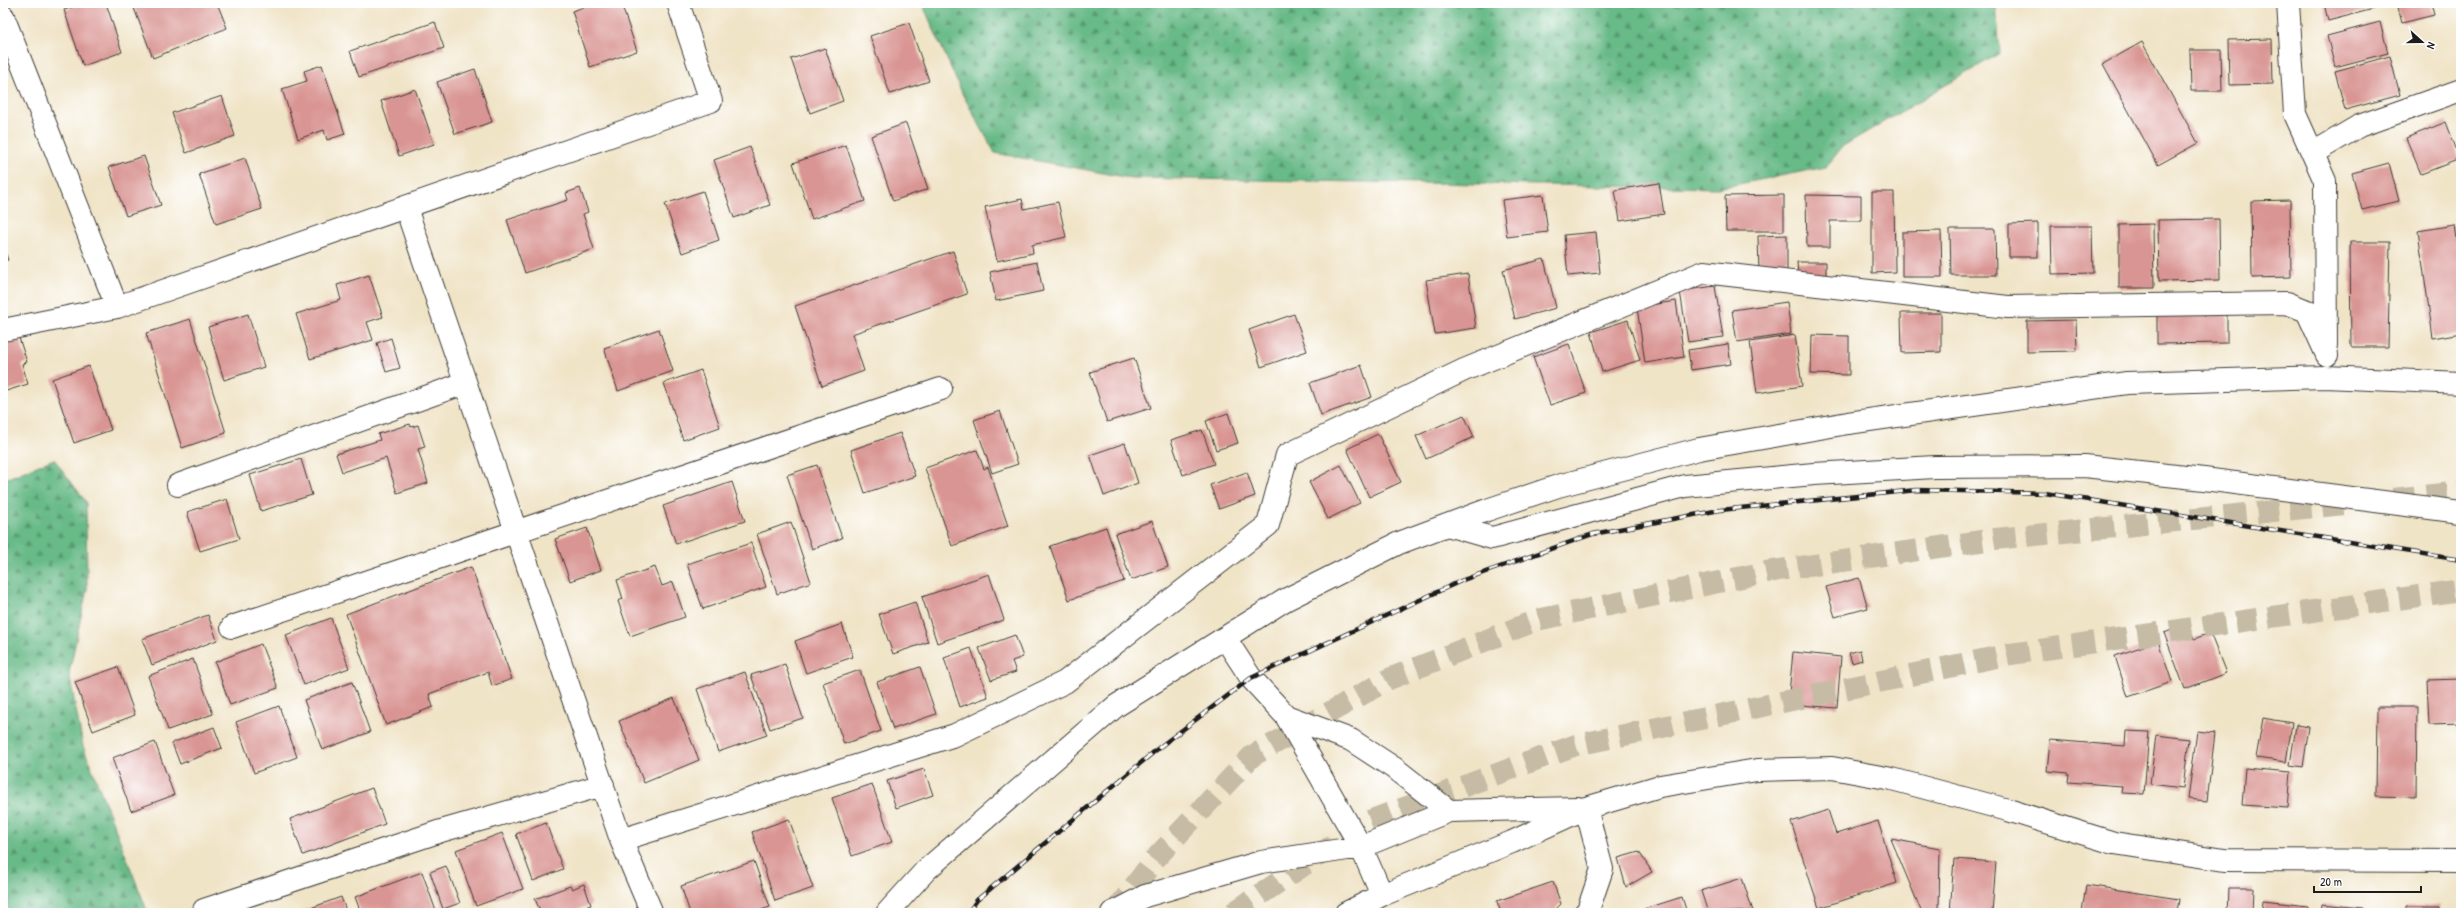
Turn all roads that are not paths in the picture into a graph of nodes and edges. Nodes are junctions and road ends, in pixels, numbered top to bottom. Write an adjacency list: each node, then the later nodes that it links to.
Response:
1 (678, 3): 6 (street)
2 (2288, 3): 5 (street)
3 (3, 16): 7 (street)
4 (2461, 90): 5 (street)
5 (2313, 154): 9 (street)
6 (406, 208): 7 (street); 11 (street)
7 (117, 307): 8 (street)
8 (3, 330)
9 (2327, 355): 10 (street); 24 (street)
10 (2325, 377): 12 (street); 16 (street)
11 (465, 383): 14 (street); 17 (street)
12 (2461, 383)
13 (941, 388): 17 (street)
14 (178, 485)
15 (2461, 512): 16 (street)
16 (1447, 525): 19 (street)
17 (516, 530): 18 (street); 21 (street)
18 (232, 627)
19 (1225, 638): 20 (street); 30 (street)
20 (1286, 716): 23 (street); 25 (street)
21 (603, 785): 24 (street); 28 (street)
22 (1586, 808): 23 (street); 26 (street); 27 (street); 33 (street)
23 (1449, 811): 25 (street)
24 (621, 840): 29 (street)
25 (1361, 847): 27 (street); 31 (street)
26 (2461, 861)
27 (1382, 895): 32 (street)
28 (204, 910)
29 (652, 913)
30 (887, 913)
31 (1112, 913)
32 (1346, 913)
33 (1585, 913)

